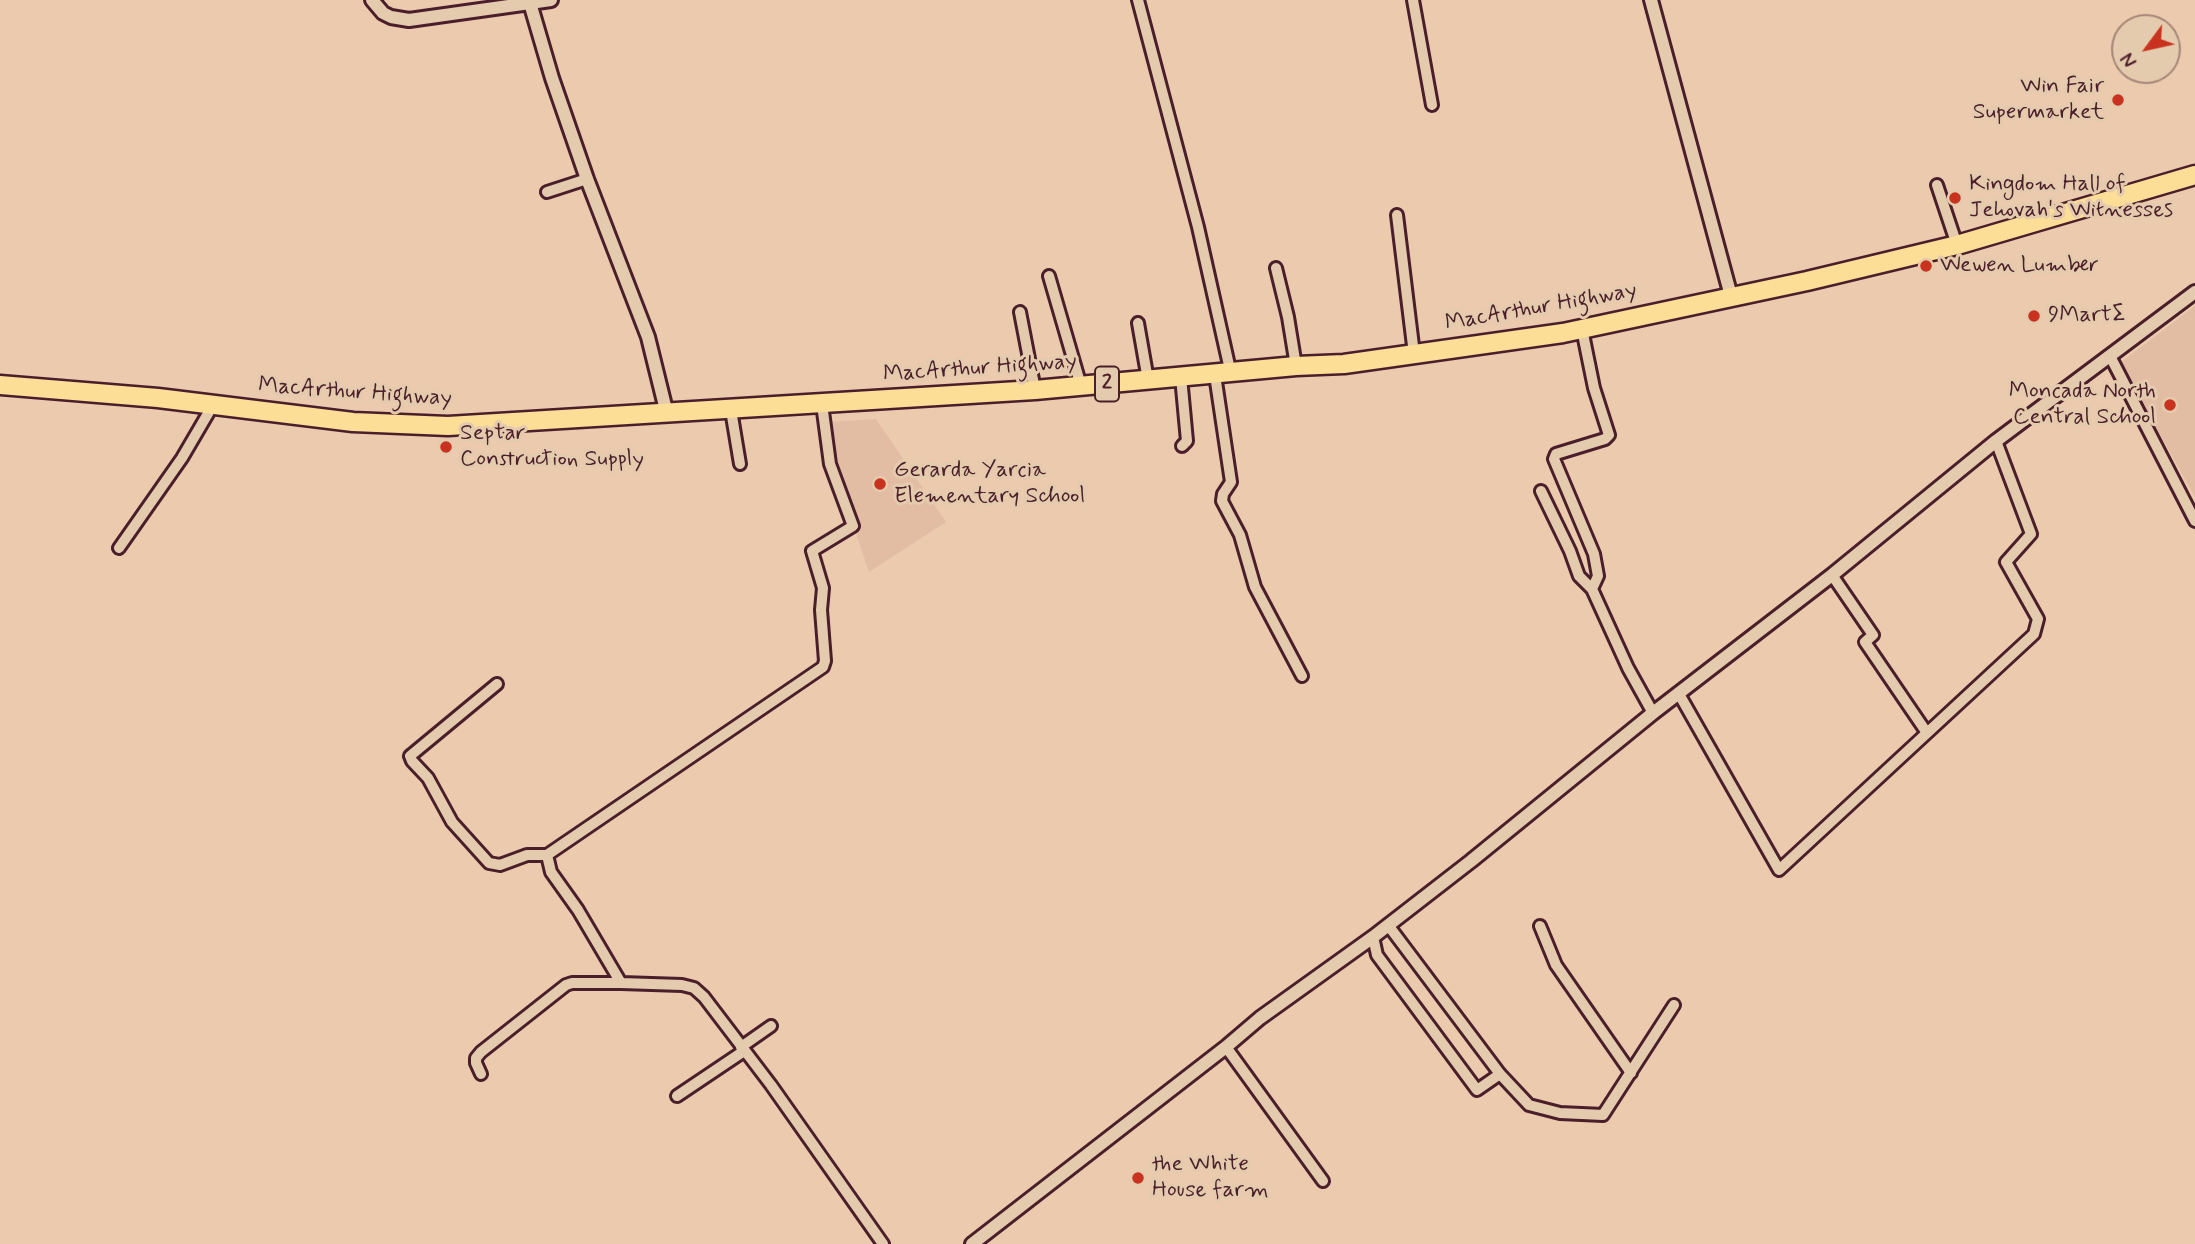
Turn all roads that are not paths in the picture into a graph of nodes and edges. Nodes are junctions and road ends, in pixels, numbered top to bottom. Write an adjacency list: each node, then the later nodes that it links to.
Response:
1 (372, 0): 6 (street)
2 (551, 0): 6 (street)
3 (1138, 0): 24 (street)
4 (1413, 0): 7 (street)
5 (1651, 0): 17 (street)
6 (530, 3): 9 (street)
7 (1432, 105)
8 (2195, 175): 13 (highway, MacArthur Highway / 2)
9 (587, 179): 11 (street); 33 (street)
10 (1937, 185): 13 (street)
11 (547, 192)
12 (1397, 215): 21 (street)
13 (1957, 245): 17 (highway, MacArthur Highway / 2)
14 (1276, 268): 23 (street)
15 (1049, 276): 28 (street)
16 (2195, 292): 22 (street)
17 (1731, 296): 20 (highway, MacArthur Highway / 2)
18 (1020, 312): 29 (street)
19 (1138, 323): 26 (street)
20 (1582, 329): 21 (highway, MacArthur Highway / 2); 41 (street)
21 (1414, 354): 23 (highway, MacArthur Highway / 2)
22 (2110, 356): 34 (street); 38 (street)
23 (1296, 366): 24 (highway, MacArthur Highway / 2)
24 (1223, 374): 25 (highway, MacArthur Highway / 2); 42 (street)
25 (1181, 377): 26 (highway, MacArthur Highway / 2); 35 (street)
26 (1147, 380): 28 (highway, MacArthur Highway / 2)
27 (0, 385): 31 (highway, MacArthur Highway / 2)
28 (1081, 386): 29 (highway, MacArthur Highway / 2)
29 (1035, 390): 30 (highway, MacArthur Highway / 2)
30 (822, 404): 32 (highway, MacArthur Highway / 2); 47 (street)
31 (213, 405): 33 (highway, MacArthur Highway / 2); 39 (street)
32 (731, 410): 33 (highway, MacArthur Highway / 2); 36 (street)
33 (667, 414)
34 (1996, 441): 40 (street); 46 (street)
35 (1182, 446)
36 (740, 464)
37 (1541, 491): 41 (street)
38 (2195, 521)
39 (119, 548)
40 (1832, 575): 44 (street); 46 (street)
41 (1592, 589): 45 (street)
42 (1303, 676)
43 (497, 684): 47 (street)
44 (1679, 694): 45 (street); 46 (street)
45 (1653, 713): 48 (street)
46 (1927, 733)
47 (547, 855): 51 (street)
48 (1388, 925): 50 (street); 56 (street)
49 (1540, 926): 57 (street)
50 (1373, 937): 54 (street); 56 (street)
51 (621, 983): 55 (street); 58 (street)
52 (1674, 1005): 57 (street)
53 (771, 1026): 55 (street)
54 (1226, 1047): 60 (street); 62 (street)
55 (743, 1049): 59 (street); 61 (street)
56 (1500, 1073): 57 (street)
57 (1631, 1073)
58 (481, 1074)
59 (677, 1096)
60 (1323, 1181)
61 (883, 1244)
62 (972, 1244)

